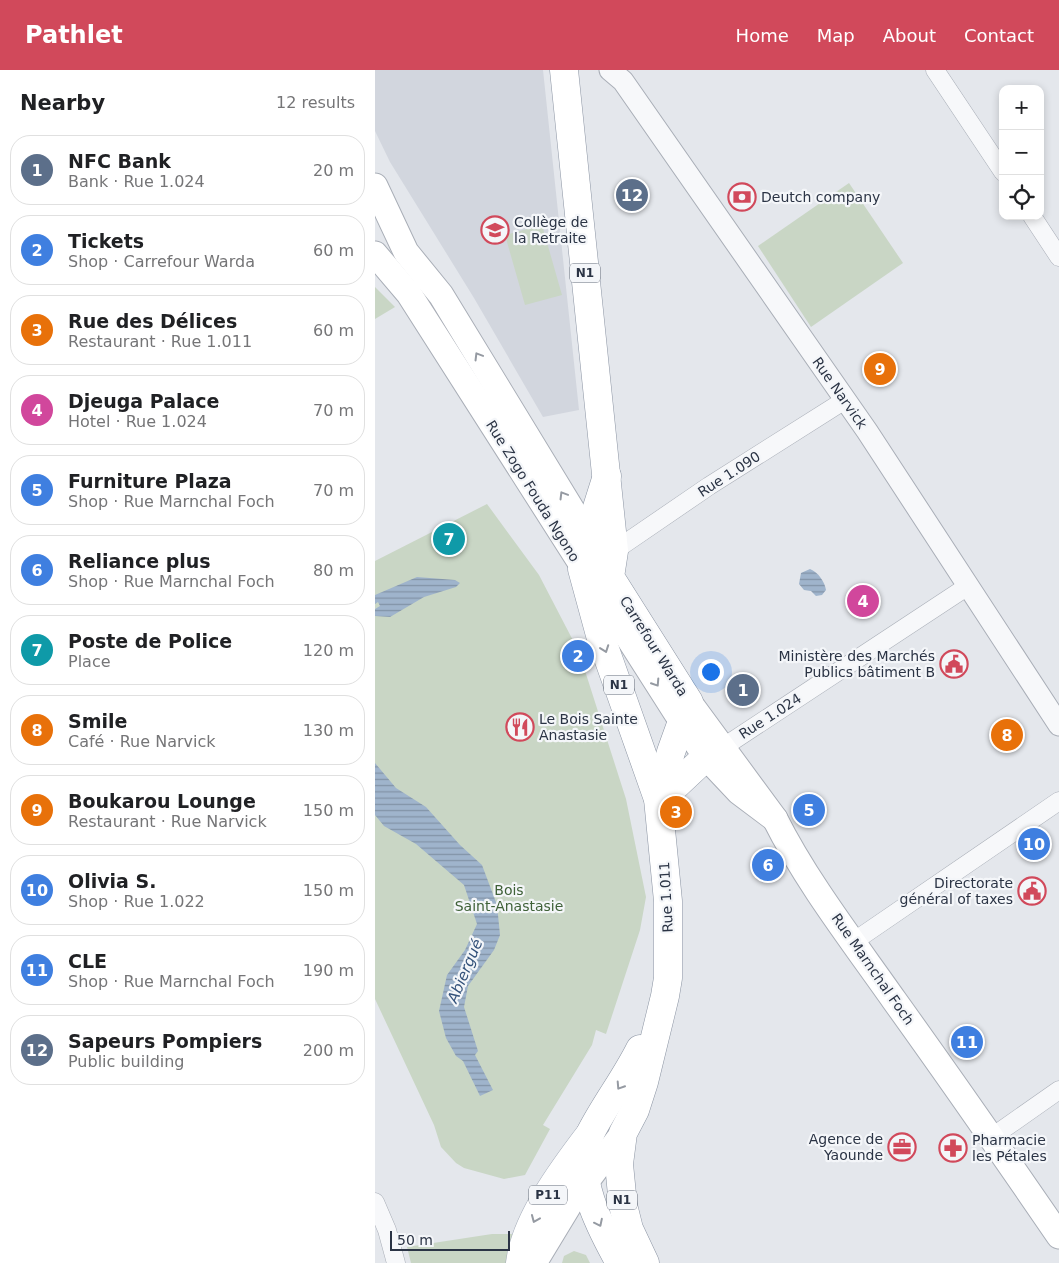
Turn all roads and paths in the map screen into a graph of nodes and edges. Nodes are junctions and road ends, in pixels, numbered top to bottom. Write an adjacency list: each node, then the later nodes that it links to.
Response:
1 (564, 70): 13 (main road, N1)
2 (610, 70): 12 (street, Rue Narvick)
3 (935, 70): 4 (street)
4 (999, 166)
5 (375, 186): 8 (main road, Rue Zogo Fouda Ngono)
6 (1035, 220): 9 (street)
7 (375, 222): 8 (main road)
8 (406, 252): 11 (main road, Rue Zogo Fouda Ngono); 14 (main road, Rue Zogo Fouda Ngono, one-way to 8)
9 (1059, 257)
10 (379, 258): 11 (main road)
11 (409, 294): 16 (main road, Rue Zogo Fouda Ngono)
12 (845, 400): 15 (street, Rue 1.090); 17 (street, Rue Narvick)
13 (607, 476): 14 (main road, N1); 15 (main road, N1)
14 (588, 536): 15 (main road, Rue Zogo Fouda Ngono); 16 (main road, N1)
15 (612, 564): 18 (main road, Carrefour Warda / N1)
16 (582, 569): 18 (main road, Rue Zogo Fouda Ngono, one-way to 18); 21 (main road, N1, one-way to 21)
17 (968, 586): 19 (street, Rue Narvick); 20 (street, Rue 1.024)
18 (685, 712): 20 (main road, Rue Zogo Fouda Ngono); 21 (main road, N1)
19 (1059, 725)
20 (714, 752): 21 (main road); 23 (main road, Rue Zogo Fouda Ngono)
21 (659, 798): 25 (main road, Rue 1.011 / N1)
22 (1059, 801): 24 (street)
23 (775, 819): 24 (main road, Rue Marnchal Foch)
24 (853, 942): 29 (main road, Rue Marnchal Foch)
25 (665, 996): 27 (main road, Rue 1.011 / N1); 28 (main road, Rue 1.011 / N1, one-way to 28)
26 (1059, 1090): 29 (street)
27 (623, 1133): 30 (main road); 37 (main road, N1)
28 (590, 1134): 30 (main road, N1); 34 (main road, P11, one-way to 34)
29 (992, 1137): 32 (main road, Rue Marnchal Foch)
30 (587, 1181): 35 (main road); 36 (main road, N1, one-way to 36)
31 (375, 1202): 33 (street)
32 (1059, 1236)
33 (395, 1263)
34 (520, 1263)
35 (534, 1263)
36 (620, 1263)
37 (645, 1263)

